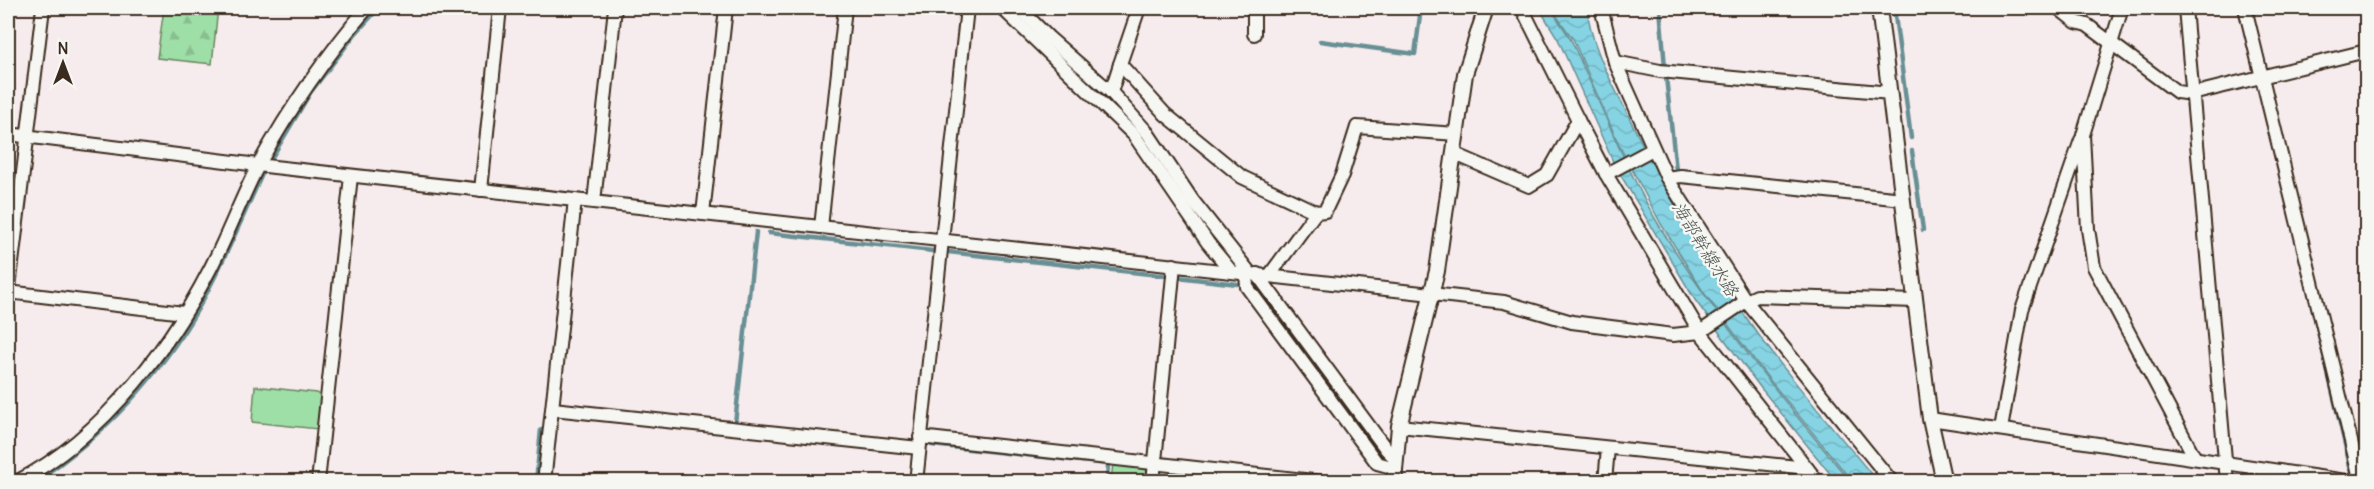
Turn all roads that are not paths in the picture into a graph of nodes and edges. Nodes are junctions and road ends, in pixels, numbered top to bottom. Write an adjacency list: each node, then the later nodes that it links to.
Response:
1 (43, 8): 33 (street)
2 (363, 8): 36 (street)
3 (500, 8): 40 (street)
4 (615, 8): 43 (street)
5 (726, 8): 45 (street)
6 (845, 8): 46 (street)
7 (967, 8): 47 (street)
8 (1002, 8): 49 (street)
9 (1019, 8): 26 (street)
10 (1139, 8): 24 (street)
11 (1254, 8): 20 (street)
12 (1486, 8): 31 (street)
13 (1522, 8): 29 (street)
14 (1601, 8): 23 (street)
15 (1879, 8): 27 (street)
16 (2058, 8): 21 (street)
17 (2122, 8): 21 (street)
18 (2185, 8): 28 (street)
19 (2245, 8): 25 (street)
20 (1254, 34)
21 (2111, 43): 28 (street); 32 (street)
22 (2367, 51): 25 (street)
23 (1615, 62): 27 (street); 34 (street)
24 (1120, 64): 26 (street); 44 (street)
25 (2263, 75): 28 (street); 80 (street)
26 (1111, 92): 50 (street)
27 (1890, 93): 41 (street)
28 (2192, 94): 65 (street)
29 (1578, 120): 35 (street); 37 (street)
30 (8, 134): 33 (street)
31 (1457, 134): 35 (street); 44 (street)
32 (2083, 135): 60 (street); 63 (street)
33 (27, 136): 36 (street); 52 (street)
34 (1650, 151): 37 (street); 39 (street)
35 (1455, 154): 51 (street)
36 (258, 166): 38 (street); 55 (street)
37 (1607, 173): 56 (street)
38 (351, 176): 40 (street); 69 (street)
39 (1667, 177): 41 (street); 54 (street)
40 (481, 190): 42 (street)
41 (1903, 199): 53 (street)
42 (575, 200): 43 (street); 57 (street)
43 (594, 202): 45 (street)
44 (1316, 212): 50 (street)
45 (704, 214): 46 (street)
46 (821, 227): 47 (street)
47 (942, 240): 48 (street); 61 (street)
48 (1174, 265): 49 (street); 64 (street)
49 (1231, 271): 50 (street)
50 (1256, 274): 51 (street); 67 (street)
51 (1432, 293): 56 (street); 59 (street)
52 (8, 294): 55 (street)
53 (1916, 301): 54 (street); 58 (street)
54 (1743, 303): 56 (street); 76 (street)
55 (184, 313): 68 (street)
56 (1703, 330): 66 (street)
57 (553, 409): 61 (street); 70 (street)
58 (1930, 419): 60 (street); 77 (street)
59 (1399, 426): 62 (street); 67 (street)
60 (2001, 429): 63 (street)
61 (920, 443): 64 (street); 71 (street)
62 (1608, 448): 66 (street); 74 (street)
63 (2195, 458): 65 (street)
64 (1155, 463): 72 (street); 73 (street)
65 (2226, 463): 78 (street); 79 (street)
66 (1807, 468): 75 (street)
67 (1396, 473)
68 (16, 482)
69 (318, 482)
70 (544, 482)
71 (915, 482)
72 (1153, 482)
73 (1322, 482)
74 (1605, 482)
75 (1818, 482)
76 (1892, 482)
77 (1944, 482)
78 (2227, 482)
79 (2353, 482)
80 (2361, 482)

